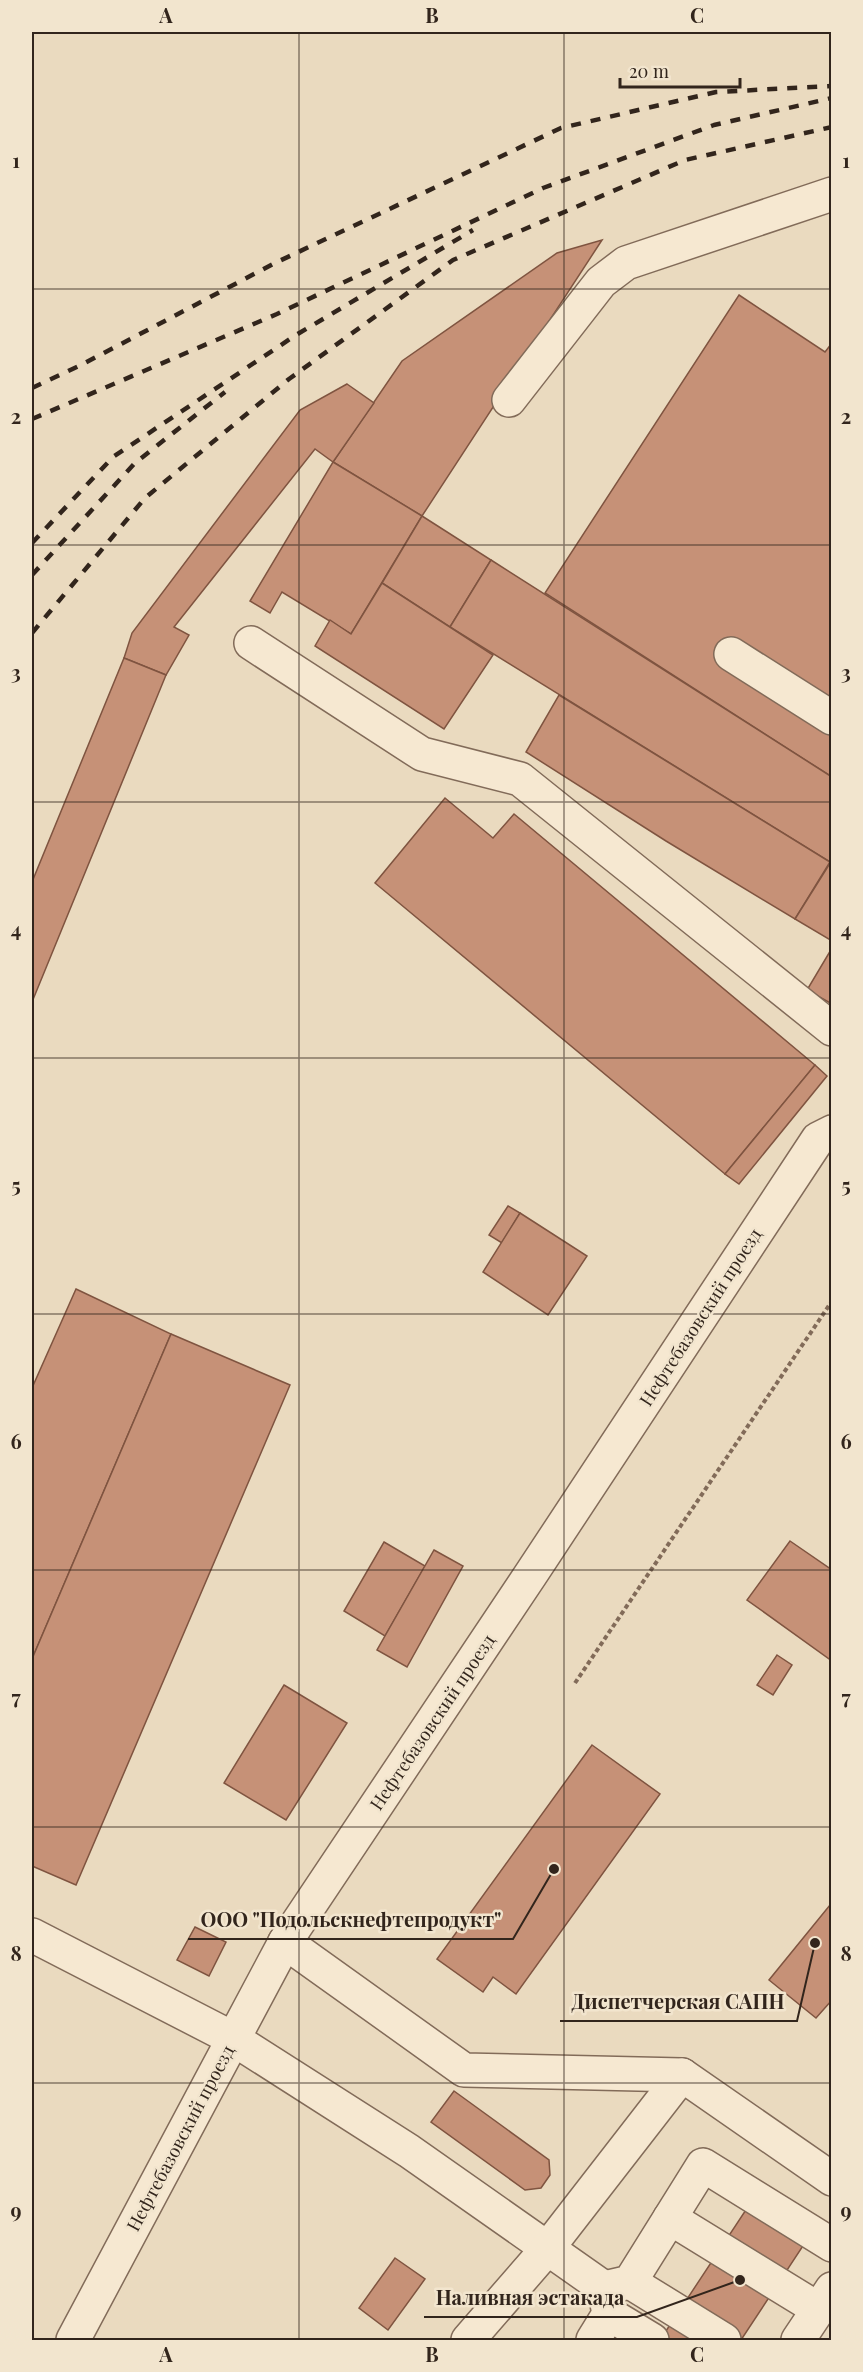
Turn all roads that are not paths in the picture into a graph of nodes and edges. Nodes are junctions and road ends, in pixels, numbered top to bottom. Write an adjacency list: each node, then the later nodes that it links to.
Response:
1 (831, 194): 2 (street)
2 (509, 400)
3 (251, 643): 6 (street)
4 (731, 654): 5 (street)
5 (831, 718)
6 (831, 1029)
7 (831, 1132): 9 (street, Нефтебазовский проезд)
8 (32, 1935): 10 (street)
9 (285, 1942): 10 (street, Нефтебазовский проезд); 11 (street)
10 (232, 2038): 15 (street); 18 (street, Нефтебазовский проезд)
11 (682, 2075): 12 (street); 15 (street)
12 (831, 2179)
13 (670, 2218): 14 (street); 16 (street); 17 (street)
14 (831, 2245)
15 (547, 2249): 17 (street); 19 (street)
16 (825, 2299): 22 (street)
17 (609, 2306): 20 (street); 21 (street)
18 (73, 2340)
19 (468, 2340)
20 (652, 2340)
21 (724, 2340)
22 (798, 2340)

